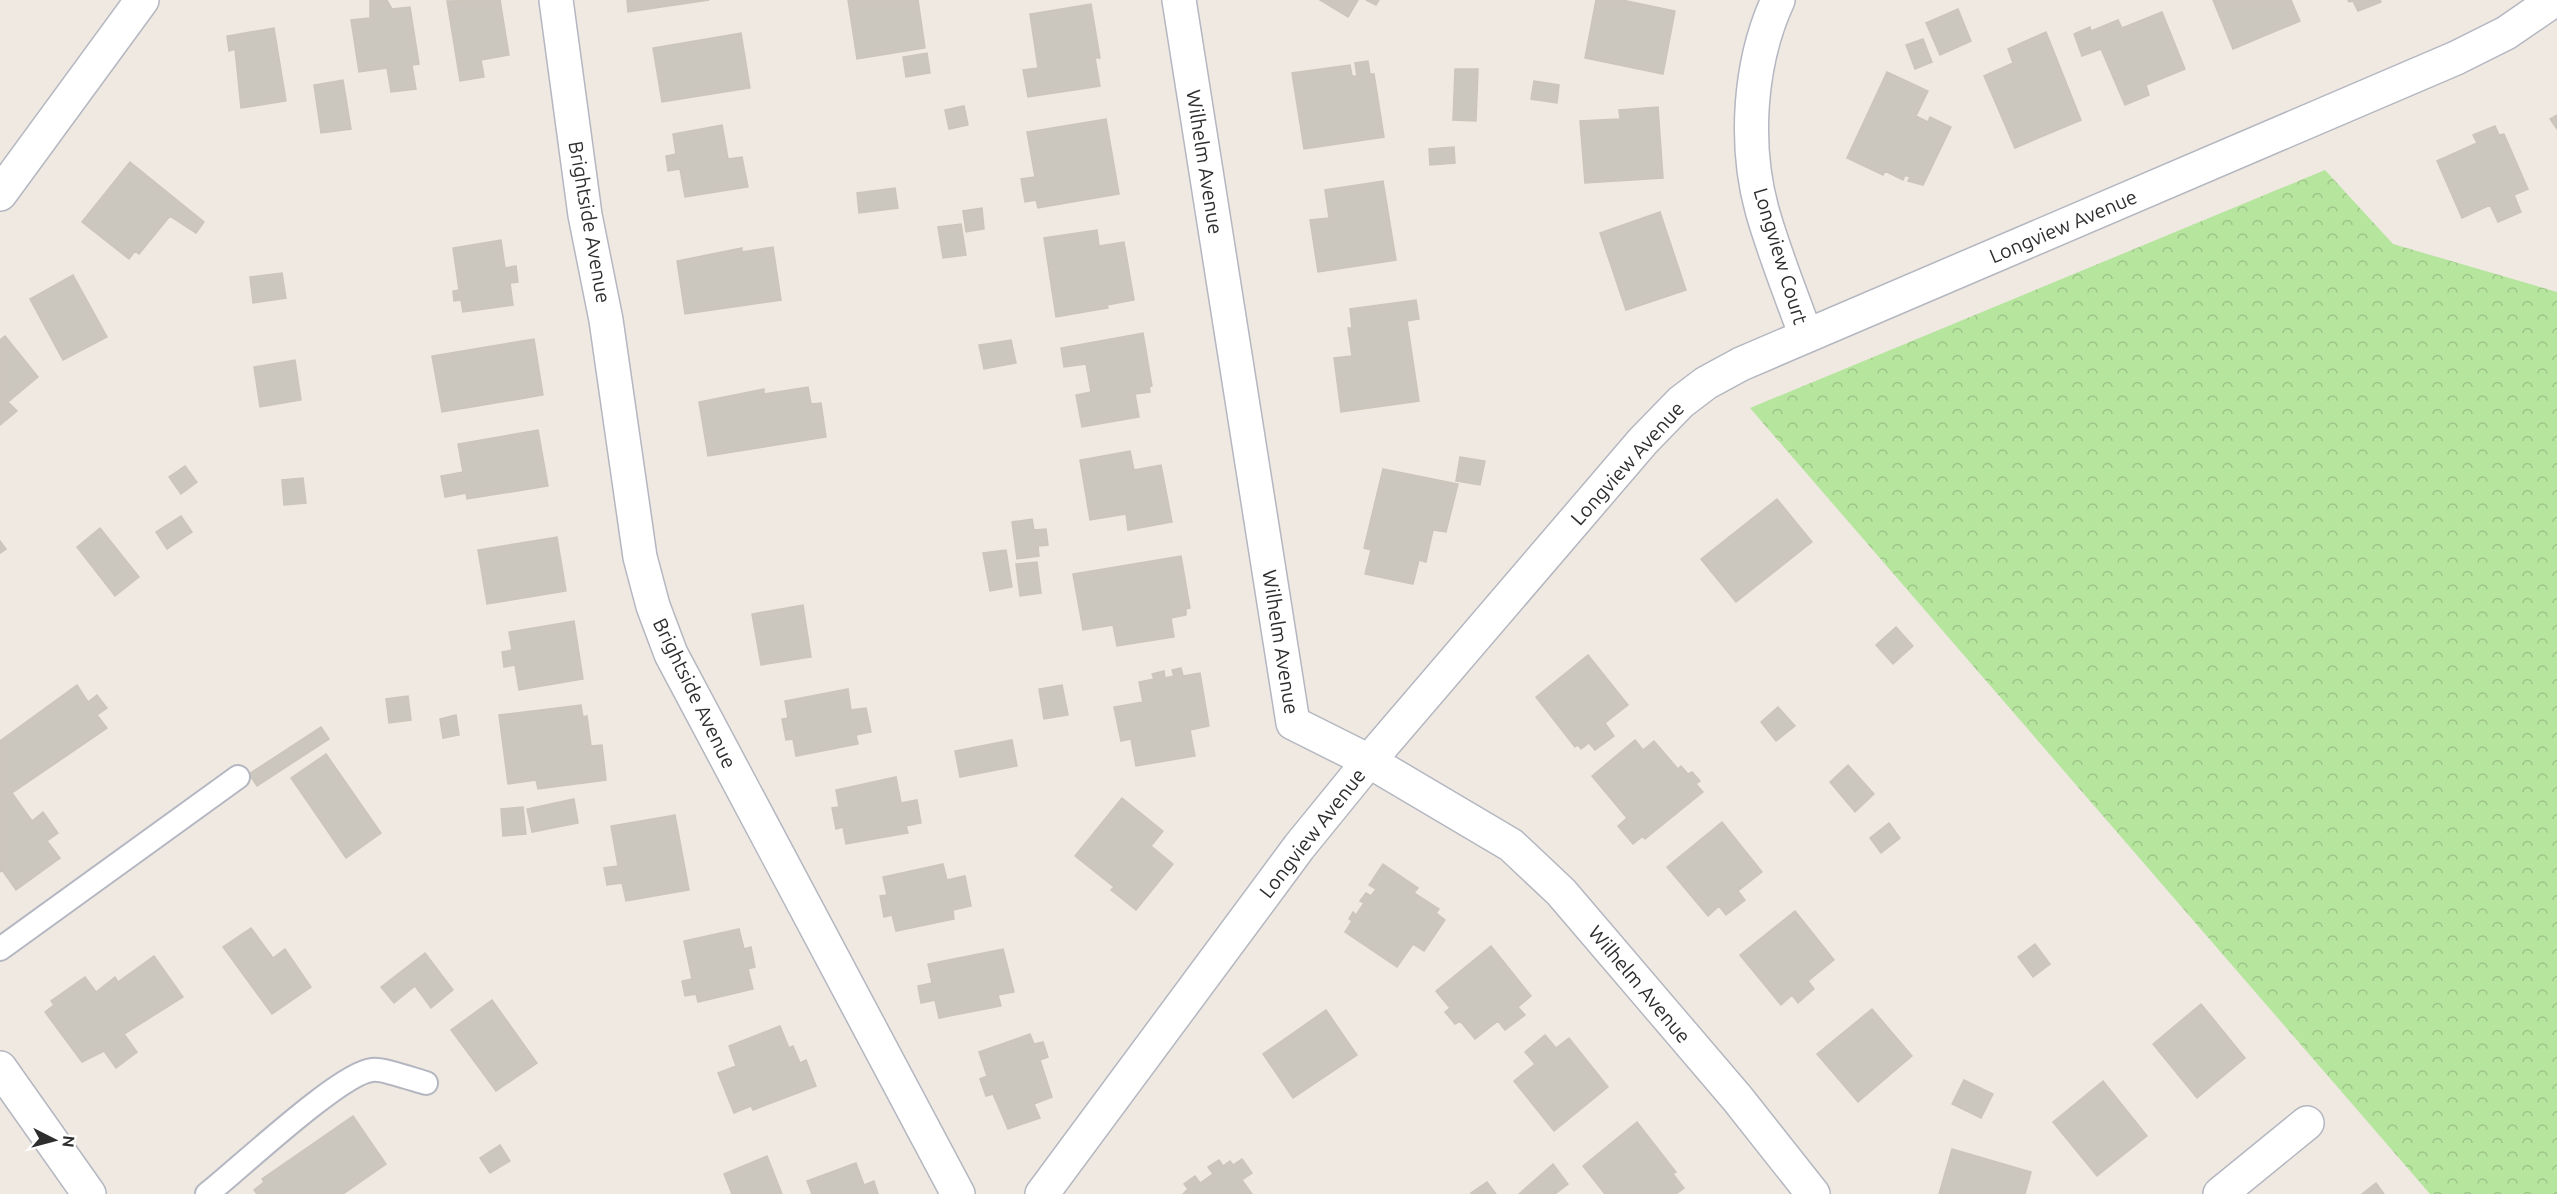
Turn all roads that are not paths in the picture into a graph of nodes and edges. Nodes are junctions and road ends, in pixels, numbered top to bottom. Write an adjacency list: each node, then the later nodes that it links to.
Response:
1 (142, 0): 6 (street)
2 (556, 0): 16 (street, Brightside Avenue)
3 (1179, 0): 8 (street, Wilhelm Avenue)
4 (1778, 0): 7 (street, Longview Court)
5 (2554, 0): 7 (street, Longview Avenue)
6 (0, 194)
7 (1806, 336): 8 (street, Longview Avenue)
8 (1369, 761): 17 (street, Longview Avenue); 18 (street, Wilhelm Avenue)
9 (238, 777): 10 (lane)
10 (0, 949)
11 (0, 1068): 14 (street)
12 (426, 1083): 15 (lane)
13 (2307, 1123): 19 (street)
14 (89, 1194)
15 (207, 1194)
16 (958, 1194)
17 (1042, 1194)
18 (1813, 1194)
19 (2220, 1194)

